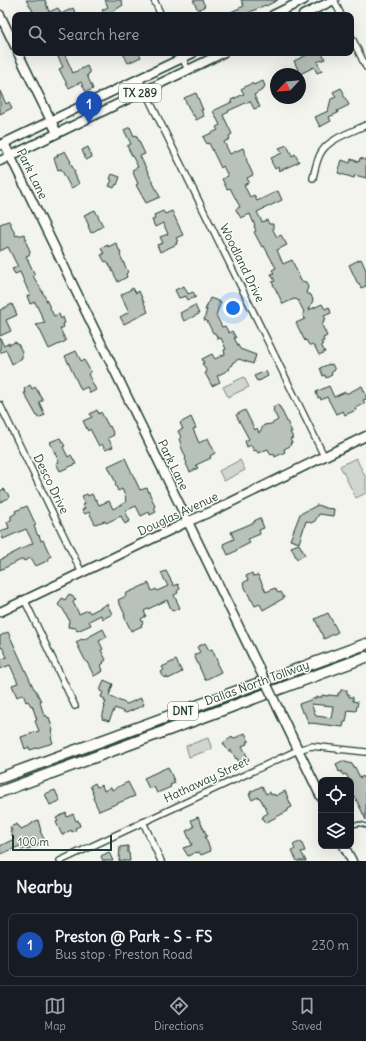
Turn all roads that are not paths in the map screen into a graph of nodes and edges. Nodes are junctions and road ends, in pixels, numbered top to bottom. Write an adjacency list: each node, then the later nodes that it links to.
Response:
1 (154, 0): 4 (street)
2 (304, 0): 5 (street)
3 (334, 0): 6 (street); 7 (street)
4 (160, 12)
5 (279, 12)
6 (309, 12)
7 (340, 12)
8 (0, 15): 9 (street)
9 (12, 40)
10 (354, 42): 14 (street)
11 (19, 56): 18 (street)
12 (181, 56): 15 (street); 16 (street, TX 289)
13 (217, 56): 15 (street, TX 289)
14 (366, 68)
15 (188, 70): 17 (street, TX 289)
16 (140, 79): 17 (street, Woodland Drive); 18 (street, TX 289)
17 (145, 91): 20 (street, TX 289); 27 (street, Woodland Drive)
18 (51, 121): 20 (street); 21 (street, TX 289)
19 (366, 125): 24 (street)
20 (57, 133): 22 (street, TX 289)
21 (2, 144): 22 (street, Park Lane)
22 (10, 157): 23 (street, TX 289); 28 (street, Park Lane)
23 (0, 161)
24 (313, 178)
25 (0, 405): 29 (street, Desco Drive)
26 (366, 436): 27 (street, Douglas Avenue)
27 (324, 456): 28 (street, Douglas Avenue)
28 (187, 522): 29 (street, Douglas Avenue); 35 (street, Park Lane, bridge)
29 (82, 573): 30 (street, Douglas Avenue)
30 (25, 601): 31 (street, Douglas Avenue); 34 (street)
31 (0, 612)
32 (366, 644): 37 (highway, Dallas North Tollway / DNT)
33 (366, 657): 39 (highway, Dallas North Tollway / DNT)
34 (75, 706)
35 (298, 750): 36 (street, Hathaway Street); 38 (street, Park Lane); 40 (street, Hathaway Street)
36 (366, 752)
37 (0, 778)
38 (318, 791)
39 (0, 792)
40 (142, 822): 44 (street, Hathaway Street); 45 (street)
41 (354, 825): 42 (lane)
42 (366, 826)
43 (346, 849): 46 (street)
44 (60, 861)
45 (161, 861)
46 (352, 861)

